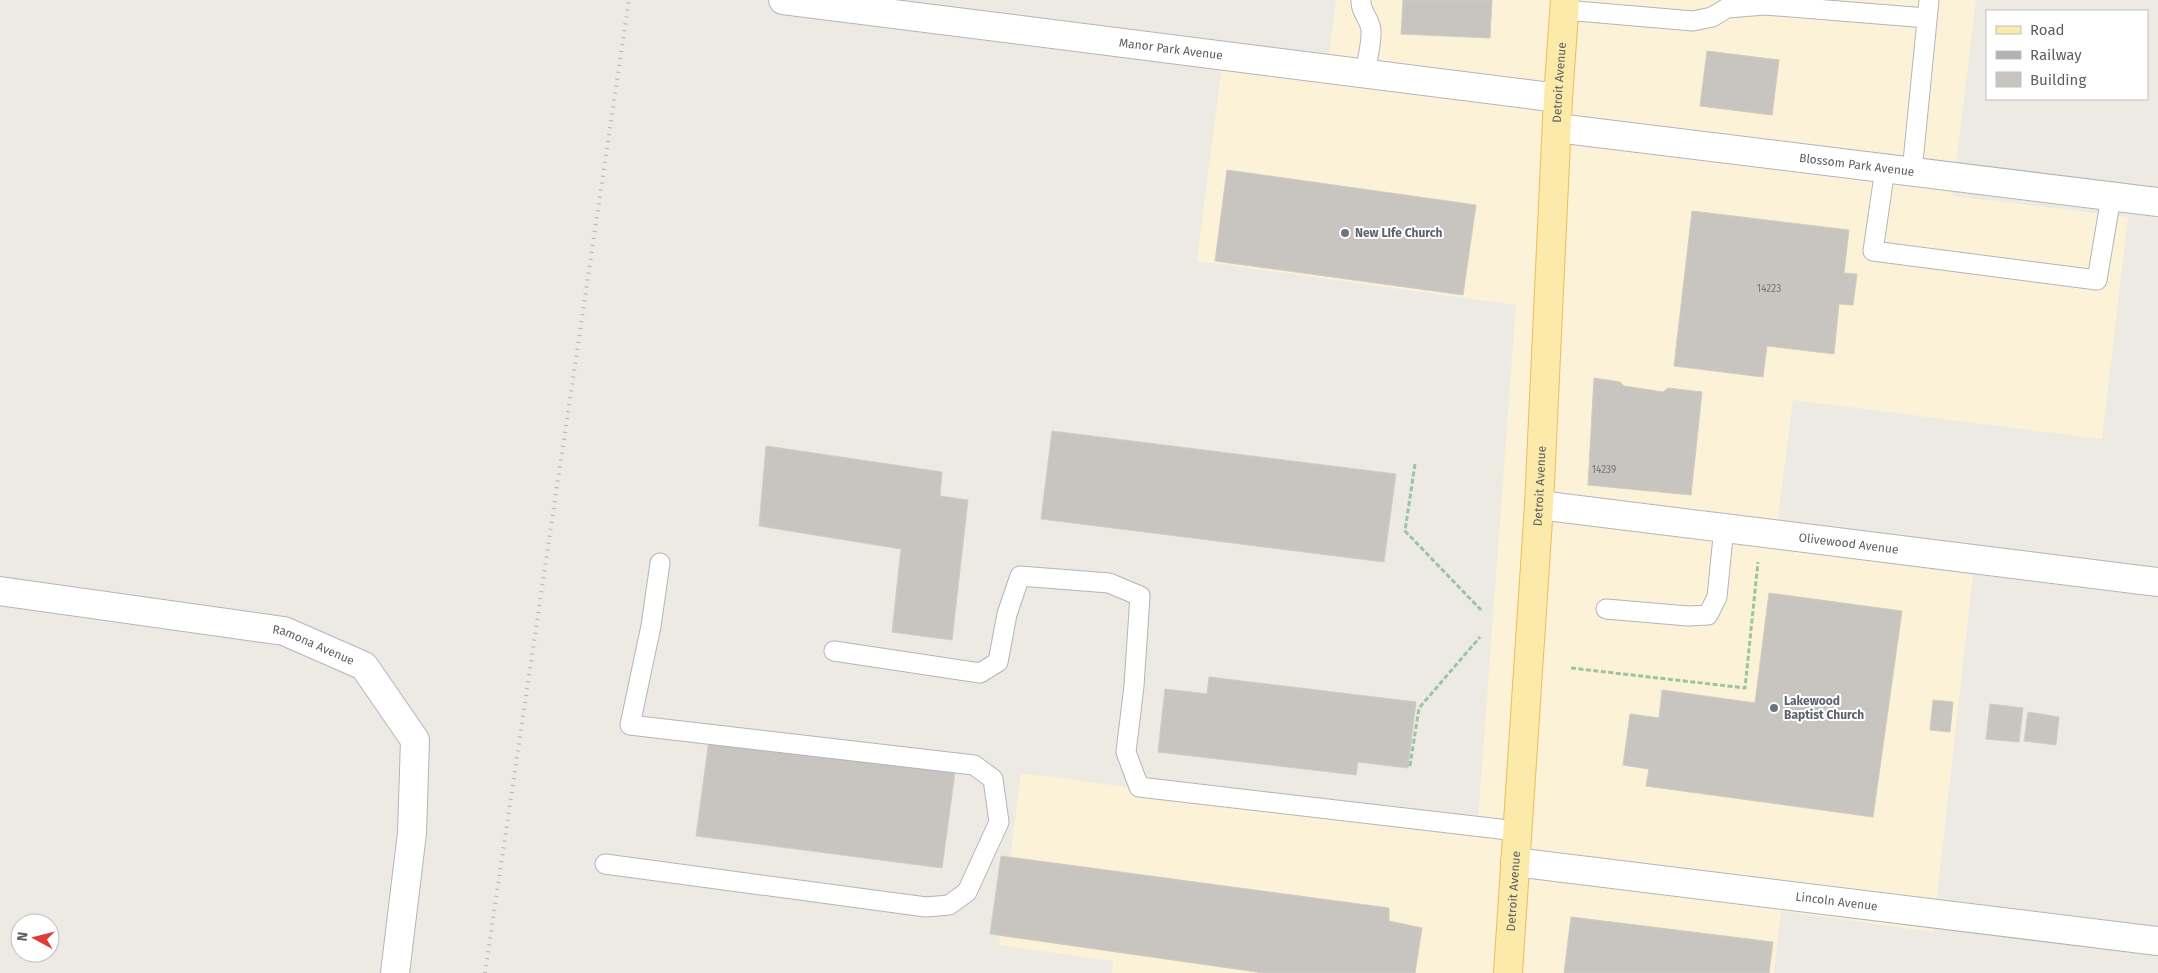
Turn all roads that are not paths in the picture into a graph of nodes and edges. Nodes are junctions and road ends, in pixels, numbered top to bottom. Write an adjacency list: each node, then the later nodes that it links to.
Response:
1 (783, 0): 6 (street, Manor Park Avenue)
2 (1361, 0): 6 (lane)
3 (1766, 2): 4 (lane); 5 (lane)
4 (1565, 5): 7 (main road, Detroit Avenue)
5 (1928, 9): 10 (lane)
6 (1365, 74): 7 (street, Manor Park Avenue)
7 (1558, 98): 8 (main road, Detroit Avenue)
8 (1557, 128): 9 (street, Blossom Park Avenue); 13 (main road, Detroit Avenue)
9 (1885, 169): 10 (street, Blossom Park Avenue); 11 (lane)
10 (1912, 172): 11 (street, Blossom Park Avenue)
11 (2111, 197): 12 (street, Blossom Park Avenue)
12 (2158, 202)
13 (1539, 504): 14 (street, Olivewood Avenue); 20 (main road, Detroit Avenue)
14 (1724, 527): 16 (street, Olivewood Avenue); 18 (lane)
15 (660, 563): 22 (lane)
16 (2158, 582)
17 (0, 591): 24 (street, Ramona Avenue)
18 (1606, 609)
19 (834, 651): 20 (lane)
20 (1517, 831): 21 (main road, Detroit Avenue)
21 (1515, 862): 23 (street, Lincoln Avenue); 25 (main road, Detroit Avenue)
22 (605, 864)
23 (2158, 941)
24 (395, 973)
25 (1508, 973)

